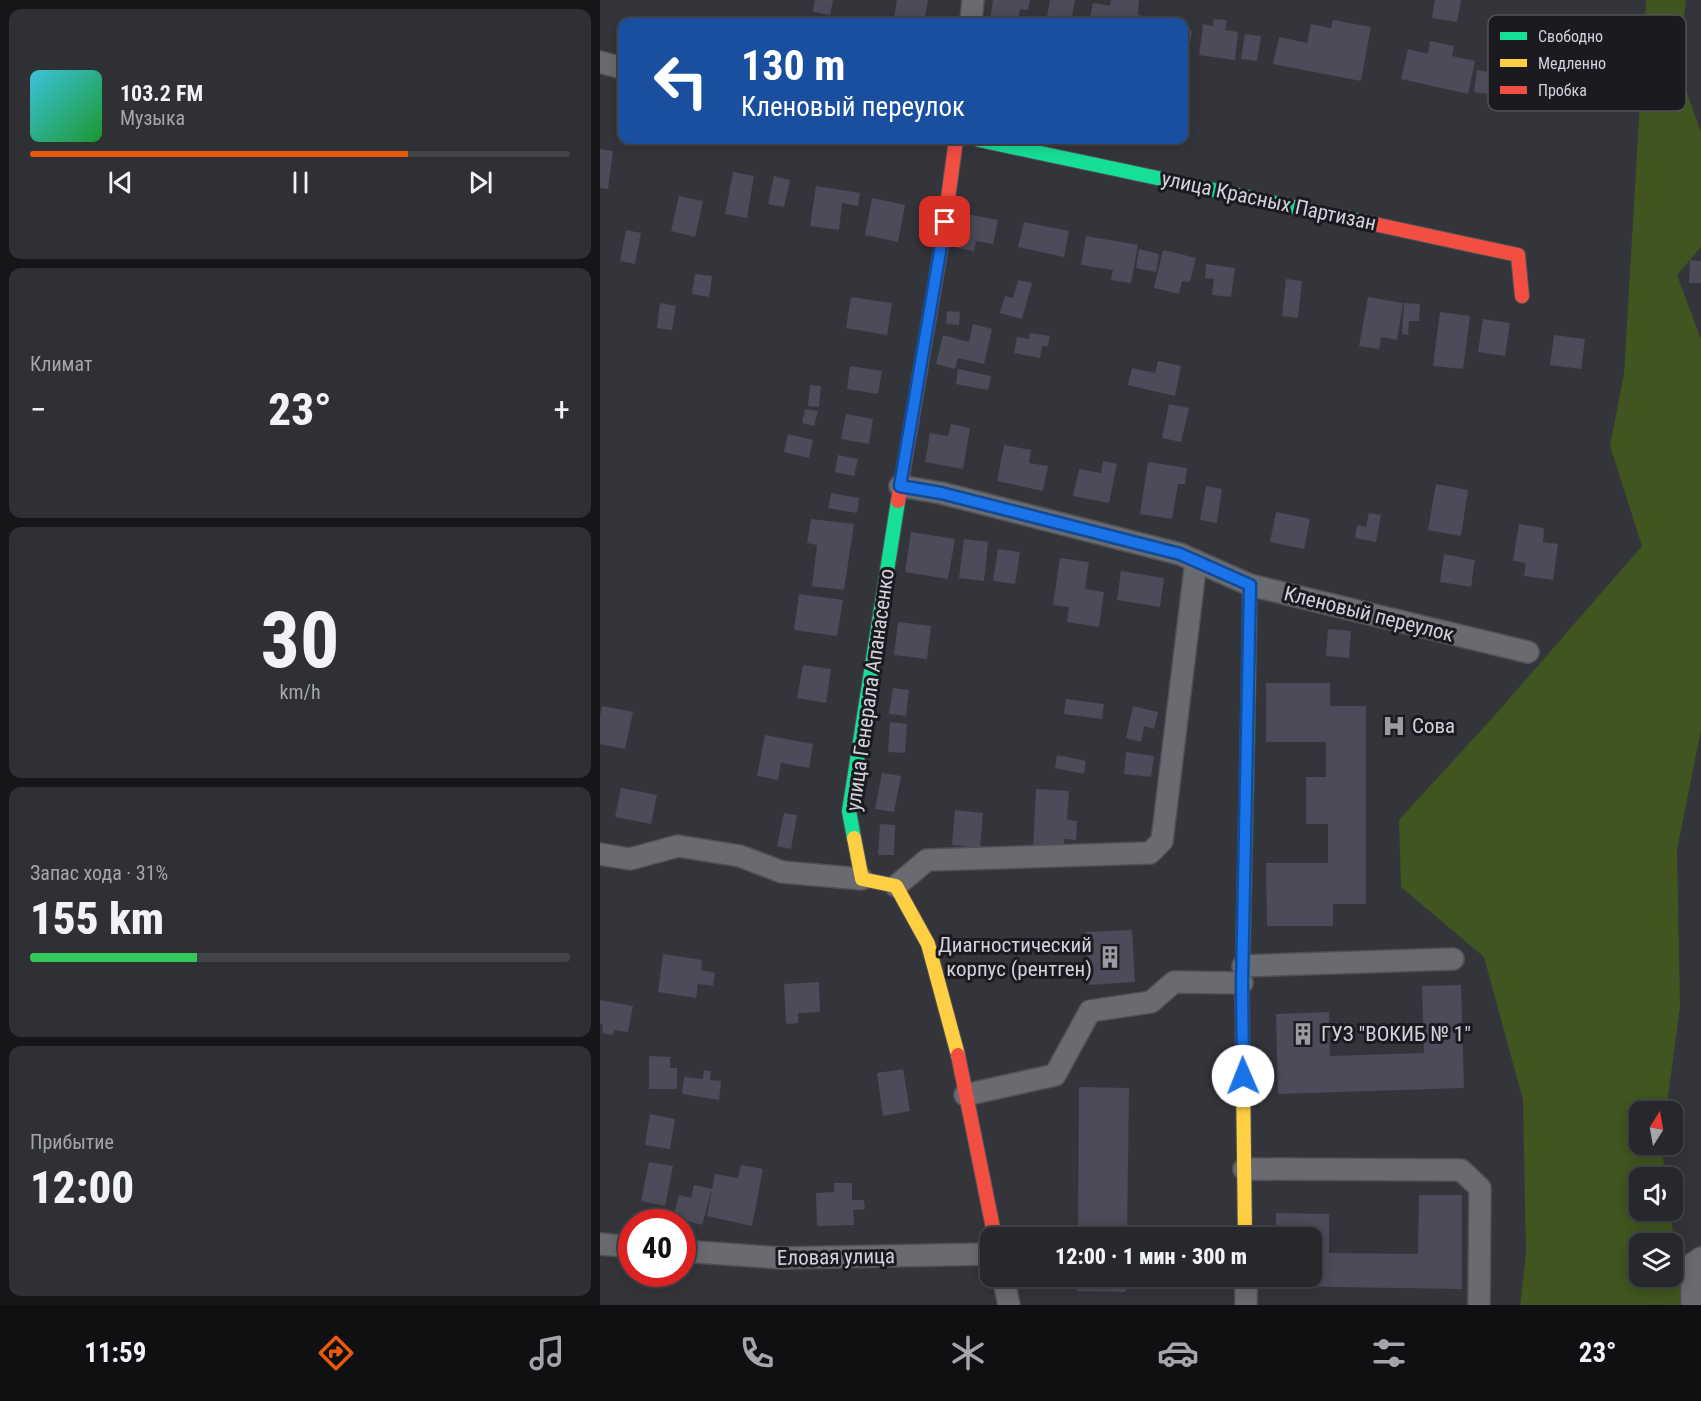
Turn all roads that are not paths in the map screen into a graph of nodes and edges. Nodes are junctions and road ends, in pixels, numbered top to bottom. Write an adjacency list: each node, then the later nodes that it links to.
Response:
1 (974, 0): 2 (street)
2 (971, 18)
3 (600, 62): 4 (street)
4 (618, 67)
5 (955, 144): 8 (street, улица Генерала Апанасенко)
6 (998, 144): 7 (street, улица Красных Партизан)
7 (1522, 296)
8 (900, 486): 9 (street, Кленовый переулок); 13 (street, улица Генерала Апанасенко)
9 (1196, 561): 10 (street, Кленовый переулок); 14 (street)
10 (1250, 585): 11 (street, Кленовый переулок); 16 (street)
11 (1528, 652)
12 (600, 854): 13 (street)
13 (862, 879): 14 (street)
14 (896, 886): 17 (street)
15 (1453, 958): 16 (street)
16 (1242, 975): 17 (street); 18 (street)
17 (965, 1095): 19 (street)
18 (1244, 1169): 20 (street); 30 (street)
19 (993, 1227)
20 (1245, 1227)
21 (600, 1244): 22 (street)
22 (618, 1246)
23 (696, 1252): 24 (street, Еловая улица)
24 (980, 1254)
25 (1701, 1258): 31 (street)
26 (1005, 1287): 28 (street)
27 (1246, 1287): 29 (street)
28 (1009, 1305)
29 (1246, 1305)
30 (1479, 1305)
31 (1692, 1305)

